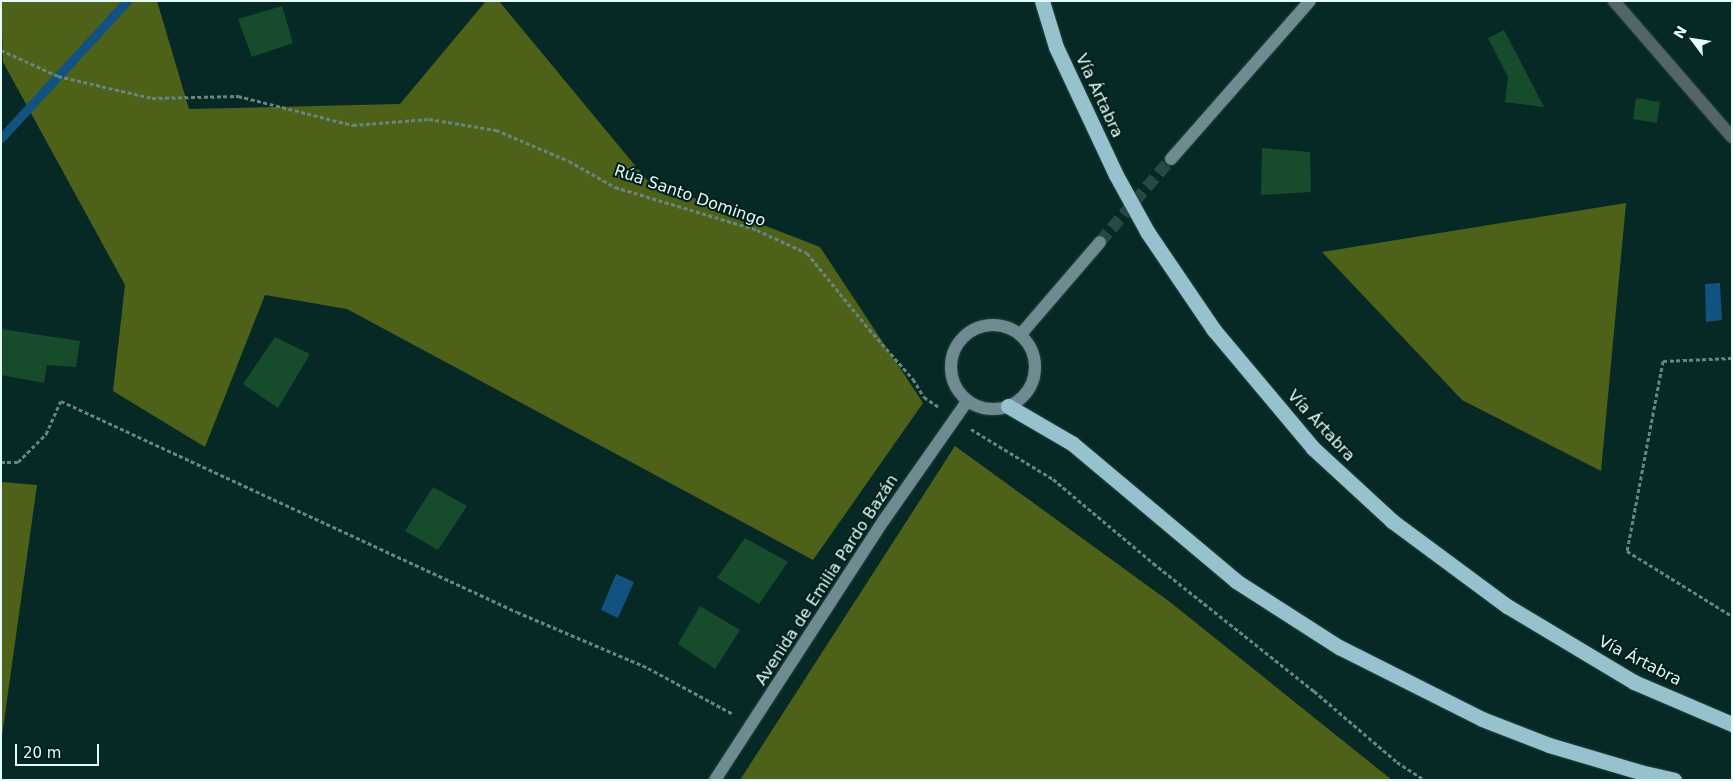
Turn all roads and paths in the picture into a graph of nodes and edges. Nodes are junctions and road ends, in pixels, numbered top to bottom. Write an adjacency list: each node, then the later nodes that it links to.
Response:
1 (1042, 1): 15 (highway, Vía Ártabra)
2 (1310, 1): 6 (street)
3 (1614, 1): 5 (street)
4 (1, 50): 12 (path, Rúa Santo Domingo)
5 (1732, 137)
6 (1171, 159)
7 (1100, 242): 8 (street)
8 (1021, 334): 10 (street); 11 (street)
9 (1732, 358): 14 (path)
10 (968, 400): 11 (street); 12 (street, Avenida de Emilia Pardo Bazán)
11 (1008, 406): 19 (highway)
12 (955, 418): 16 (street, Avenida de Emilia Pardo Bazán); 18 (path, Rúa Santo Domingo)
13 (1, 462): 16 (path)
14 (1732, 616)
15 (1732, 724)
16 (751, 725): 17 (street, Avenida de Emilia Pardo Bazán)
17 (716, 780)
18 (1425, 780)
19 (1674, 780)

